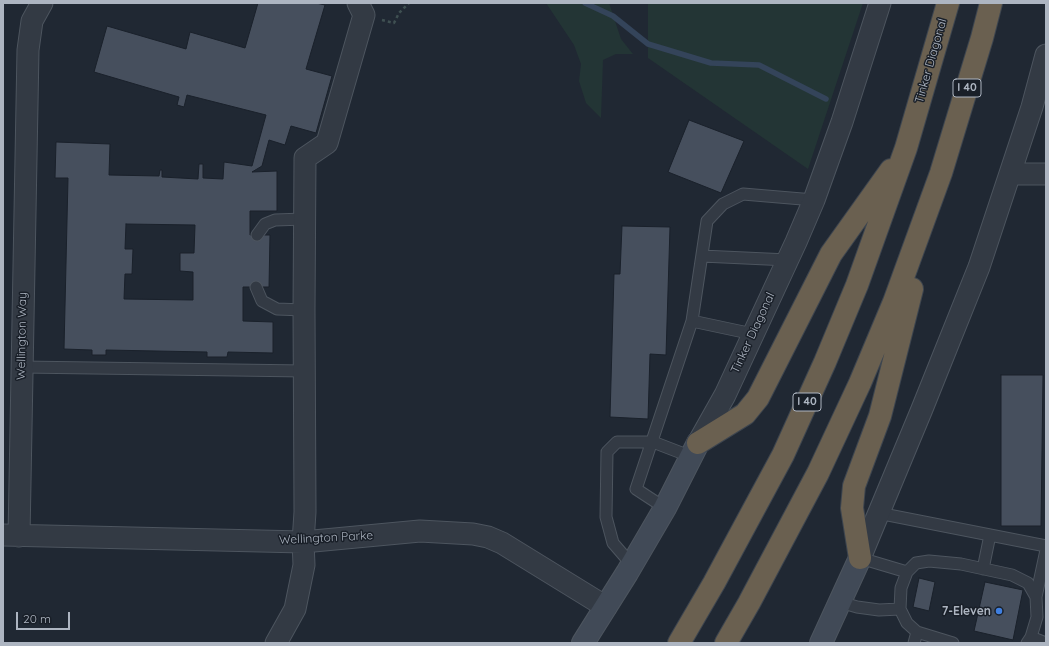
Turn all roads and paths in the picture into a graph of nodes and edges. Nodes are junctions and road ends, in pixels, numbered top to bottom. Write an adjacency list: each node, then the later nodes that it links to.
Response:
1 (42, 3): 21 (street, Wellington Way)
2 (409, 3): 6 (path)
3 (880, 3): 12 (street, Tinker Diagonal)
4 (948, 3): 8 (highway, Tinker Diagonal / I 40)
5 (991, 3): 9 (highway, I 40)
6 (361, 9): 13 (street)
7 (1046, 55): 10 (street)
8 (906, 148): 24 (highway); 44 (highway, Tinker Diagonal / I 40)
9 (941, 173): 32 (highway); 45 (highway, I 40)
10 (1010, 174): 11 (street); 26 (street)
11 (1046, 174)
12 (814, 200): 15 (lane); 16 (street, Tinker Diagonal)
13 (304, 219): 14 (lane); 18 (street)
14 (258, 235)
15 (702, 256): 16 (lane); 19 (lane)
16 (788, 260): 20 (street, Tinker Diagonal)
17 (256, 287): 18 (lane)
18 (304, 310): 22 (street)
19 (692, 321): 20 (lane); 23 (lane)
20 (753, 334): 24 (street, Tinker Diagonal)
21 (22, 367): 22 (lane); 27 (street, Wellington Way)
22 (305, 371): 29 (street)
23 (653, 442): 24 (lane); 25 (lane); 33 (lane)
24 (695, 450): 25 (street, Tinker Diagonal)
25 (665, 508): 33 (street, Tinker Diagonal)
26 (878, 513): 28 (lane); 32 (street)
27 (11, 535): 29 (street, Wellington Parke)
28 (990, 535): 30 (lane); 34 (lane)
29 (303, 542): 38 (street, Wellington Parke); 42 (street)
30 (1046, 546)
31 (1046, 550): 36 (lane)
32 (860, 558): 35 (lane); 37 (street)
33 (632, 565): 38 (street, Tinker Diagonal)
34 (983, 569): 35 (lane); 36 (lane)
35 (907, 572): 39 (lane)
36 (1036, 597): 41 (lane)
37 (840, 602): 39 (lane); 46 (street)
38 (606, 607): 43 (street, Tinker Diagonal)
39 (900, 609): 40 (lane)
40 (916, 638): 47 (lane)
41 (1029, 640): 48 (lane)
42 (276, 643)
43 (583, 643)
44 (679, 643)
45 (726, 643)
46 (821, 643)
47 (953, 643)
48 (1046, 643)

